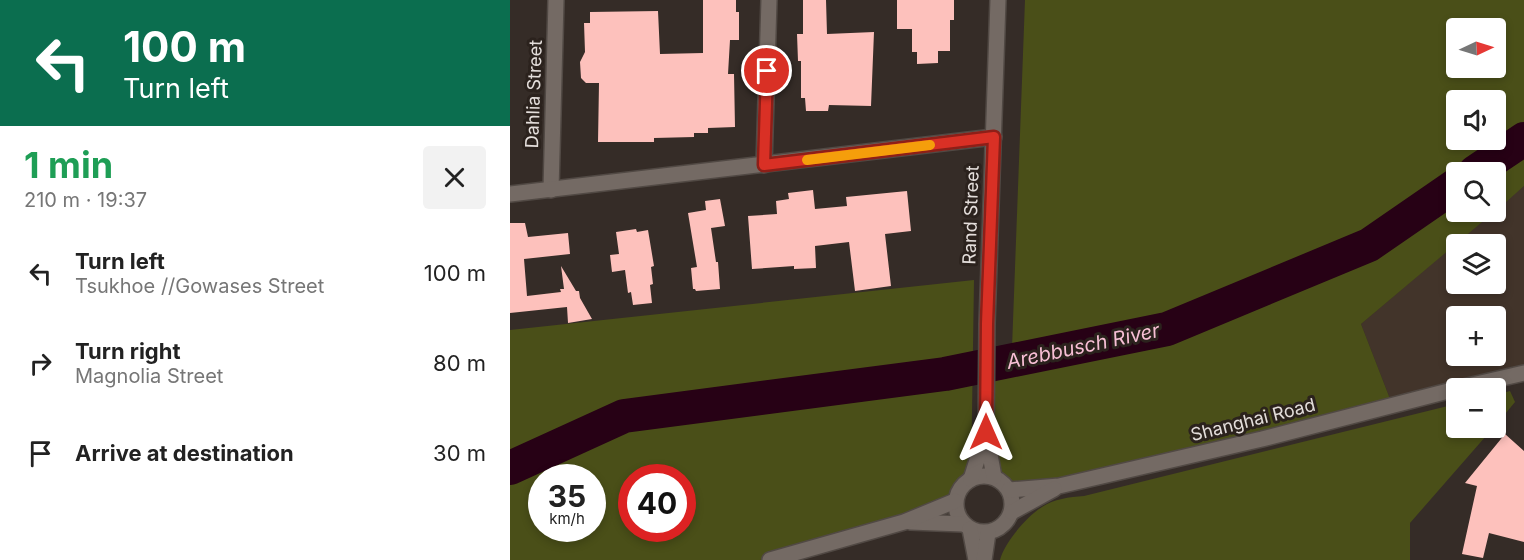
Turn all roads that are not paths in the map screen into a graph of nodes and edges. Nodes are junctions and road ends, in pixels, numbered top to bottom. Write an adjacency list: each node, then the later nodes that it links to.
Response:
1 (556, 0): 6 (street, Dahlia Street)
2 (769, 0): 5 (street)
3 (998, 0): 4 (street, Rand Street)
4 (994, 137): 5 (street); 11 (street, Rand Street)
5 (764, 165): 6 (street)
6 (551, 190): 7 (street)
7 (510, 194)
8 (1524, 373): 9 (street, Shanghai Road)
9 (1503, 378)
10 (1446, 392): 14 (street, Shanghai Road)
11 (986, 428): 12 (street, Rand Street); 13 (street, Rand Street)
12 (994, 477): 13 (street); 15 (street)
13 (971, 479): 16 (street)
14 (1059, 486): 15 (street); 17 (street)
15 (1009, 490): 17 (street)
16 (955, 501): 18 (street); 19 (street)
17 (1012, 512): 20 (street)
18 (904, 522): 19 (street); 21 (street)
19 (966, 526): 20 (street); 22 (street)
20 (988, 533): 23 (street)
21 (770, 560)
22 (976, 560)
23 (984, 560)

